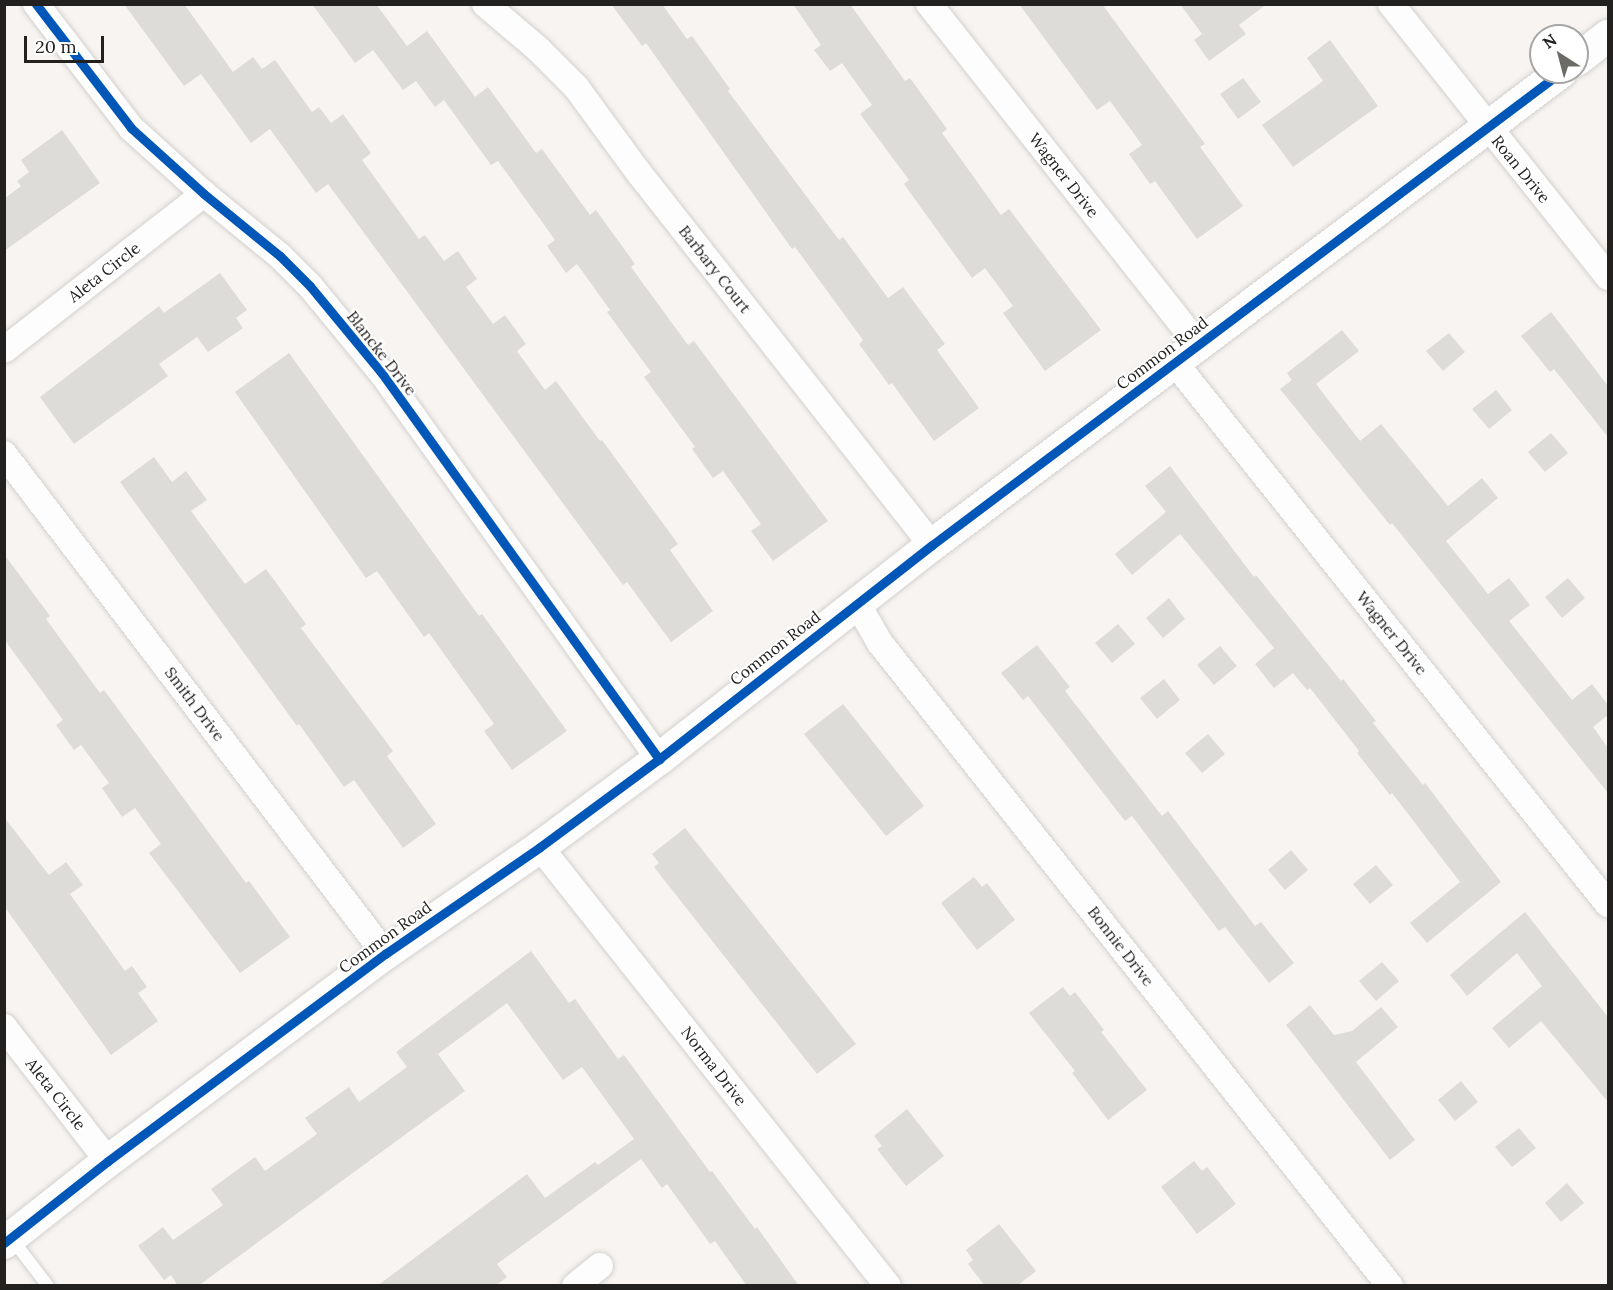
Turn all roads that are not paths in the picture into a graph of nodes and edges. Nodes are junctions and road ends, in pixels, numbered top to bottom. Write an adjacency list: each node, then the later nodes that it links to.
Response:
1 (36, 4): 9 (street, Blancke Drive)
2 (485, 4): 14 (street, Barbary Court)
3 (929, 4): 12 (street, Wagner Drive)
4 (1391, 4): 8 (street, Roan Drive)
5 (1608, 36): 6 (street)
6 (1589, 51)
7 (1545, 84): 8 (street, Common Road)
8 (1488, 128): 10 (street, Roan Drive); 12 (street, Common Road)
9 (204, 194): 11 (street, Aleta Circle); 16 (street, Blancke Drive)
10 (1608, 277)
11 (4, 350)
12 (1186, 354): 14 (street, Common Road); 18 (street, Wagner Drive)
13 (4, 454): 19 (street, Smith Drive)
14 (932, 545): 15 (street, Common Road)
15 (857, 603): 16 (street, Common Road); 27 (street, Bonnie Drive)
16 (659, 759): 17 (street, Common Road)
17 (540, 847): 19 (street, Common Road); 26 (street, Norma Drive)
18 (1608, 904)
19 (385, 954): 21 (street, Common Road)
20 (4, 1027): 21 (street, Aleta Circle)
21 (108, 1161): 22 (street, Common Road)
22 (7, 1240): 24 (lane)
23 (600, 1266): 25 (street)
24 (48, 1286)
25 (575, 1286)
26 (888, 1286)
27 (1390, 1286)

